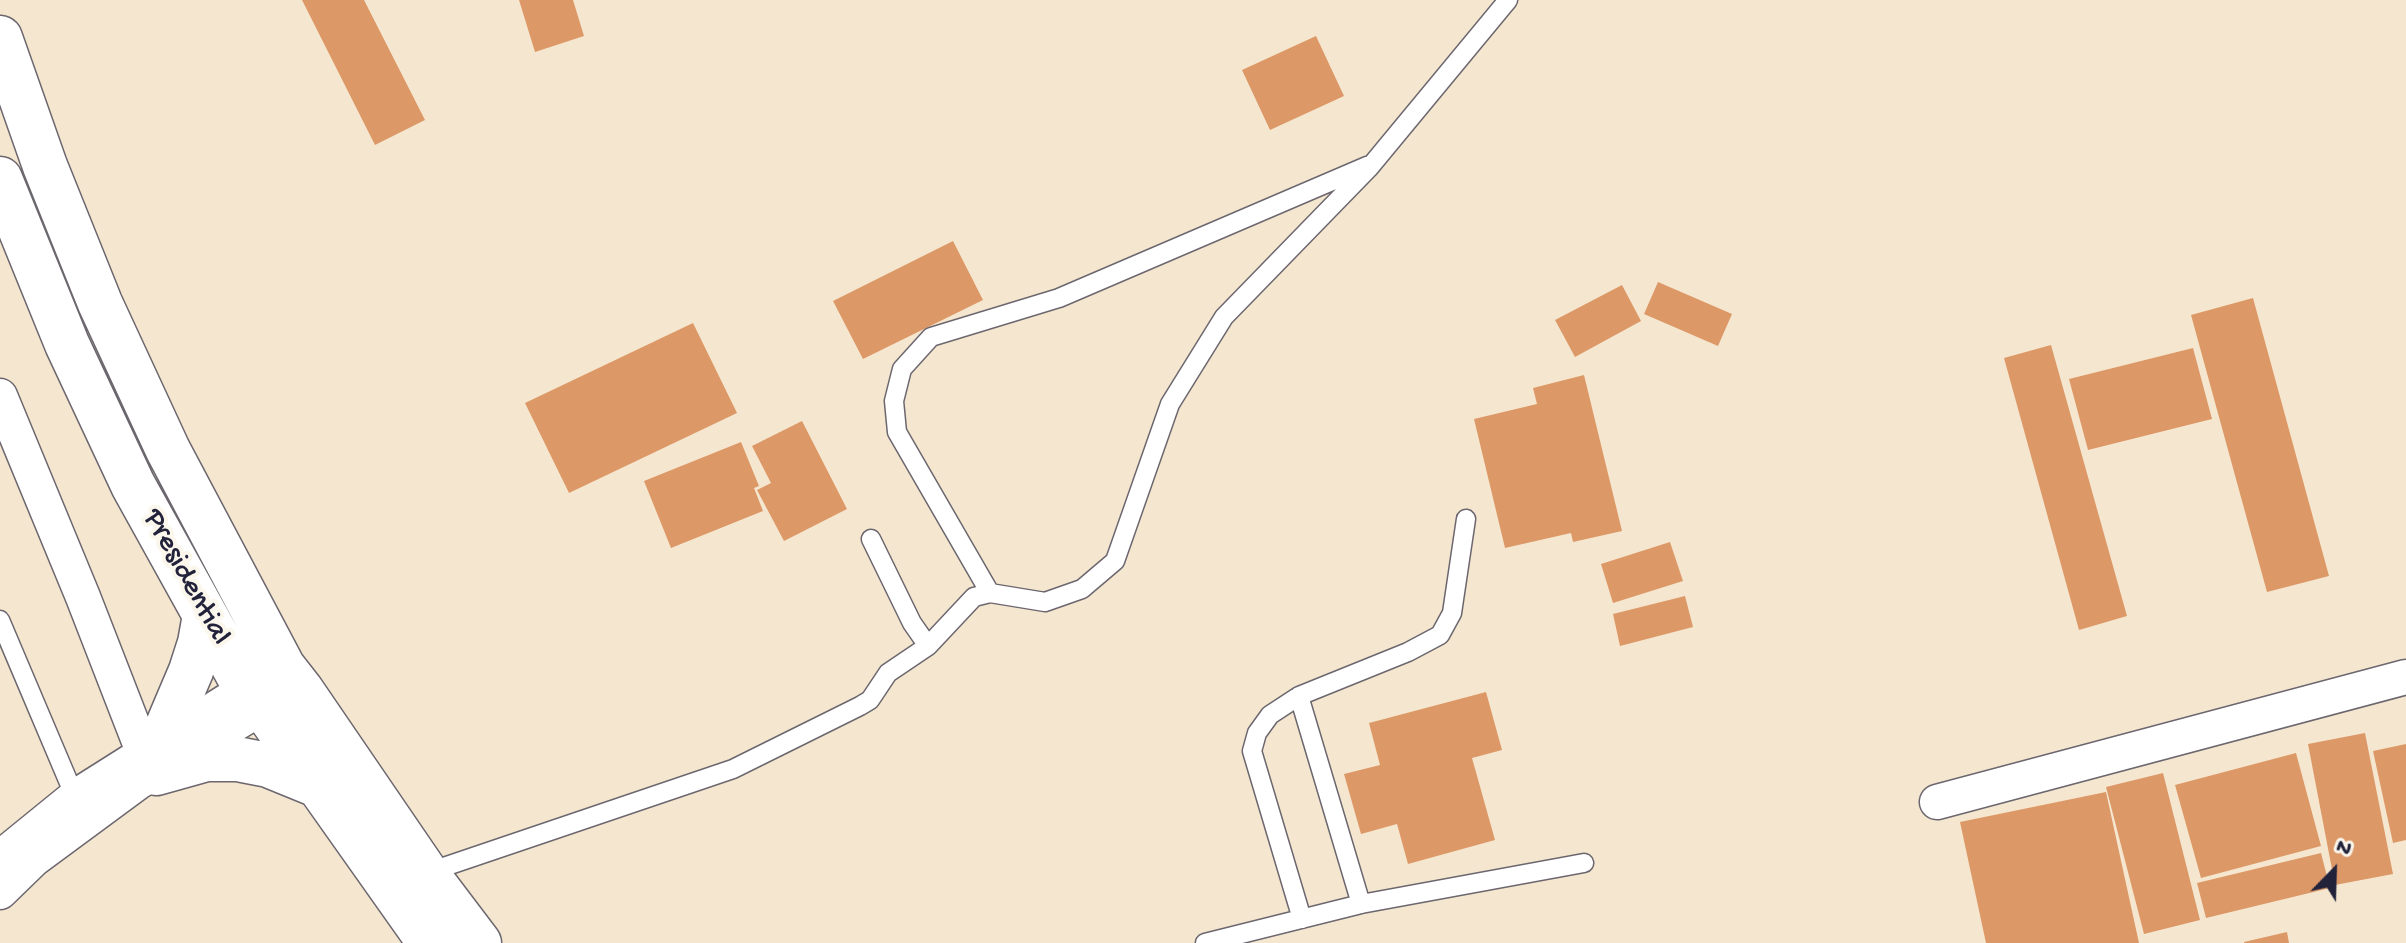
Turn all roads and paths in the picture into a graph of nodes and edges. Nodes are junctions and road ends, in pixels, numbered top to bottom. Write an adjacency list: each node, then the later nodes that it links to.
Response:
1 (1508, 0): 3 (lane)
2 (0, 38): 13 (main road)
3 (1369, 168): 8 (lane); 8 (lane)
4 (0, 179): 9 (main road, Presidential)
5 (0, 396): 15 (street)
6 (1466, 519): 14 (lane)
7 (871, 539): 11 (lane)
8 (990, 593): 11 (lane)
9 (205, 615): 13 (main road, Presidential); 15 (main road)
10 (2, 628): 17 (lane)
11 (928, 646): 21 (lane)
12 (2406, 677): 18 (street)
13 (273, 688): 15 (street); 16 (main road, Presidential); 21 (main road)
14 (1299, 696): 23 (lane); 24 (lane)
15 (153, 757): 16 (main road); 17 (street); 22 (street)
16 (317, 785): 25 (main road, Presidential)
17 (75, 797): 19 (street)
18 (1937, 802)
19 (6, 843)
20 (1584, 863): 23 (lane)
21 (426, 873): 26 (main road)
22 (0, 892)
23 (1361, 904): 24 (lane)
24 (1302, 919): 27 (lane)
25 (430, 943)
26 (479, 943)
27 (1205, 943)

